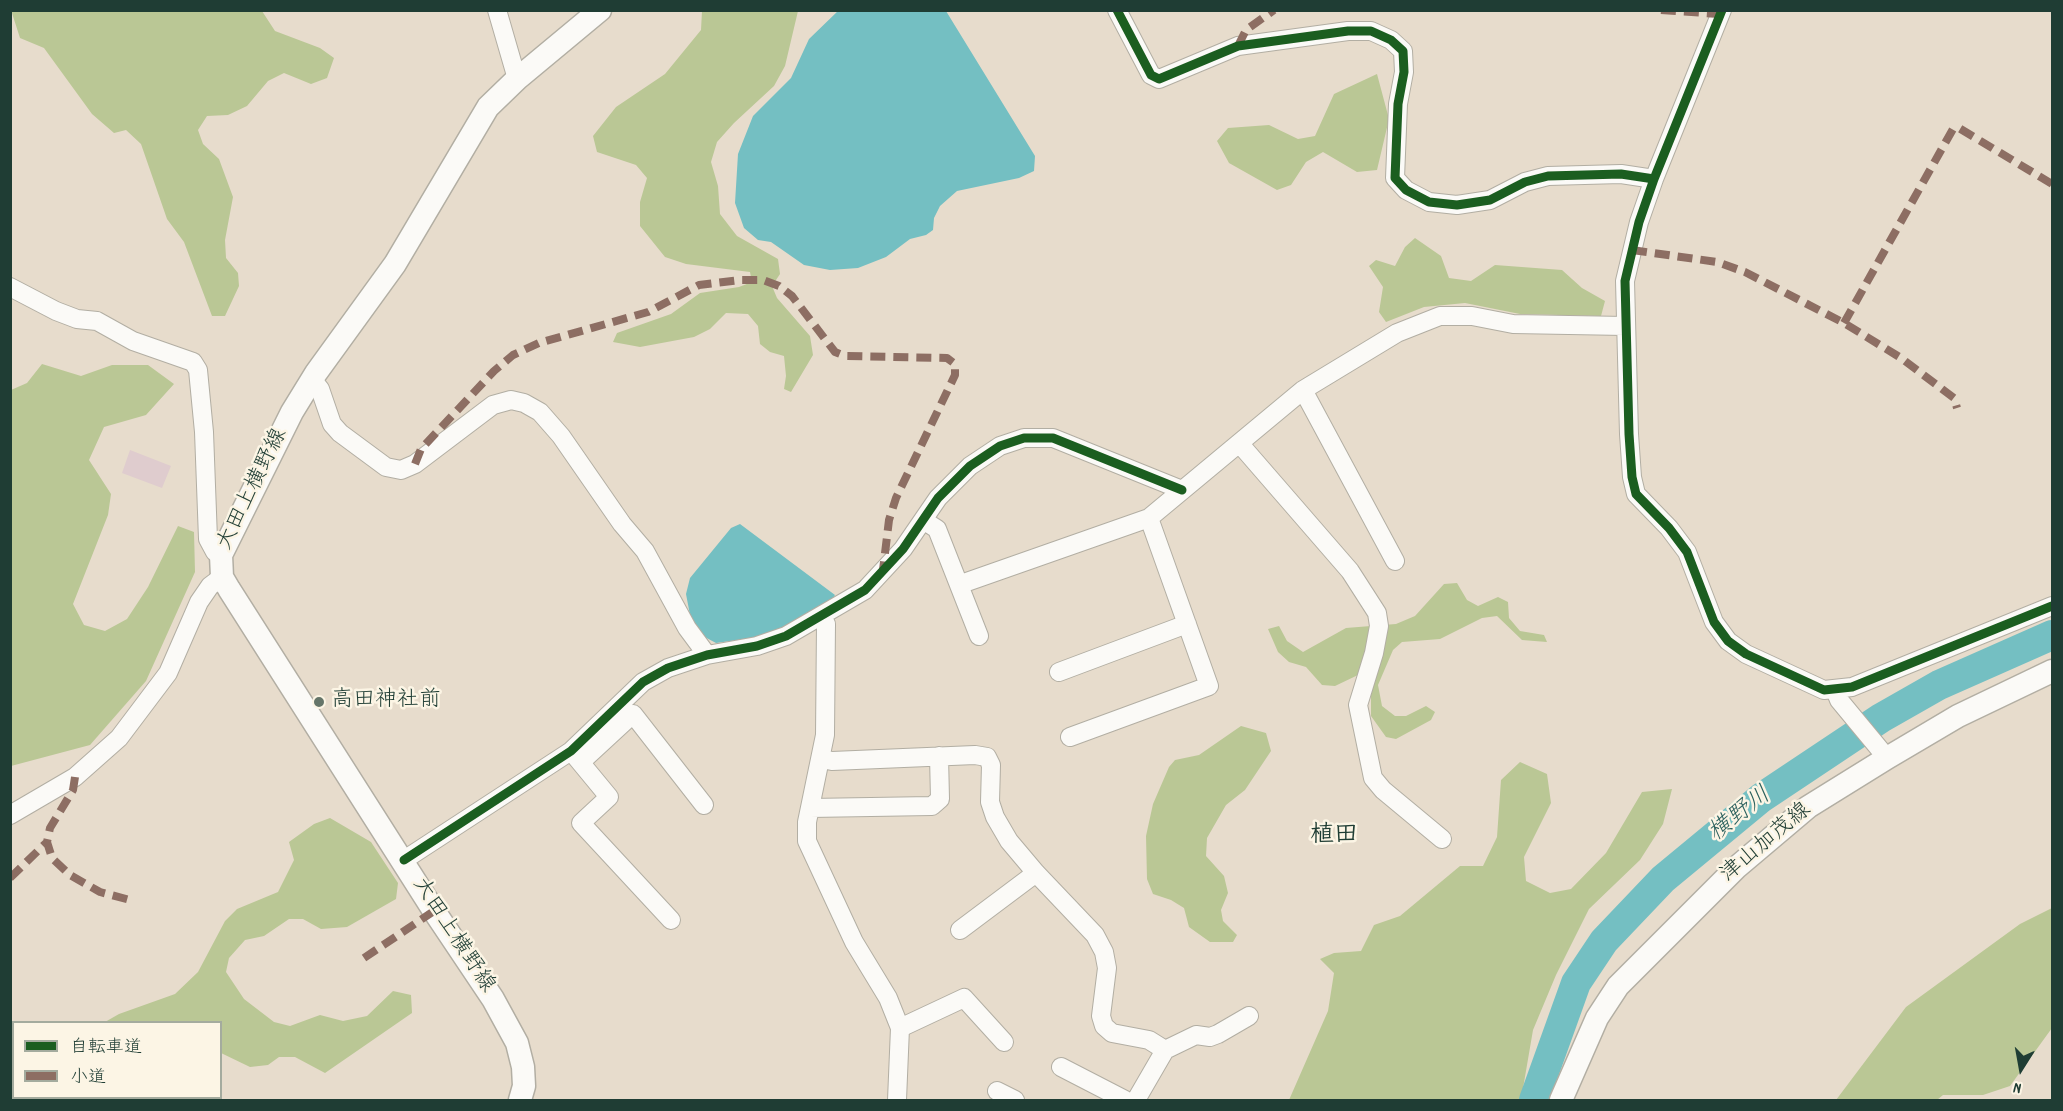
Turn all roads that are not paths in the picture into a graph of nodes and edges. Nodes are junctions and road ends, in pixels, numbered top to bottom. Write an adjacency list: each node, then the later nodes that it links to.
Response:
1 (496, 10): 5 (street)
2 (600, 10): 5 (main road, 大田上横野線)
3 (1117, 10): 6 (street)
4 (1722, 10): 6 (street)
5 (517, 79): 9 (main road, 大田上横野線)
6 (1654, 178): 8 (street)
7 (10, 287): 15 (street)
8 (1625, 326): 10 (street); 26 (street)
9 (312, 379): 15 (main road, 大田上横野線); 23 (street)
10 (1303, 390): 11 (street); 16 (street)
11 (1239, 443): 12 (street); 35 (street)
12 (1182, 490): 13 (street); 14 (street)
13 (1149, 518): 18 (street); 21 (street)
14 (923, 520): 18 (street); 20 (street)
15 (221, 555): 17 (main road, 大田上横野線)
16 (1395, 561)
17 (222, 578): 34 (street); 36 (main road, 大田上横野線)
18 (961, 585): 22 (street)
19 (2052, 606): 26 (street)
20 (822, 617): 23 (street); 31 (street)
21 (1187, 624): 25 (street); 27 (street)
22 (980, 636)
23 (707, 656): 30 (street)
24 (2052, 671): 28 (main road, 津山加茂線)
25 (1059, 672)
26 (1837, 695): 28 (street)
27 (1070, 737)
28 (1881, 749): 51 (main road, 津山加茂線)
29 (939, 756): 31 (street); 33 (street); 37 (street)
30 (576, 757): 32 (street); 36 (street); 38 (street)
31 (822, 759): 33 (street)
32 (704, 805)
33 (810, 808): 41 (street)
34 (10, 815)
35 (1442, 839)
36 (404, 860): 46 (main road, 大田上横野線)
37 (1036, 873): 39 (street); 43 (street)
38 (671, 920)
39 (960, 930)
40 (1249, 1016): 43 (street)
41 (900, 1028): 42 (street); 47 (street)
42 (1004, 1042)
43 (1165, 1050): 50 (street)
44 (1060, 1067): 49 (street)
45 (997, 1091): 48 (street)
46 (520, 1101)
47 (897, 1101)
48 (1015, 1101)
49 (1125, 1101)
50 (1136, 1101)
51 (1561, 1101)

